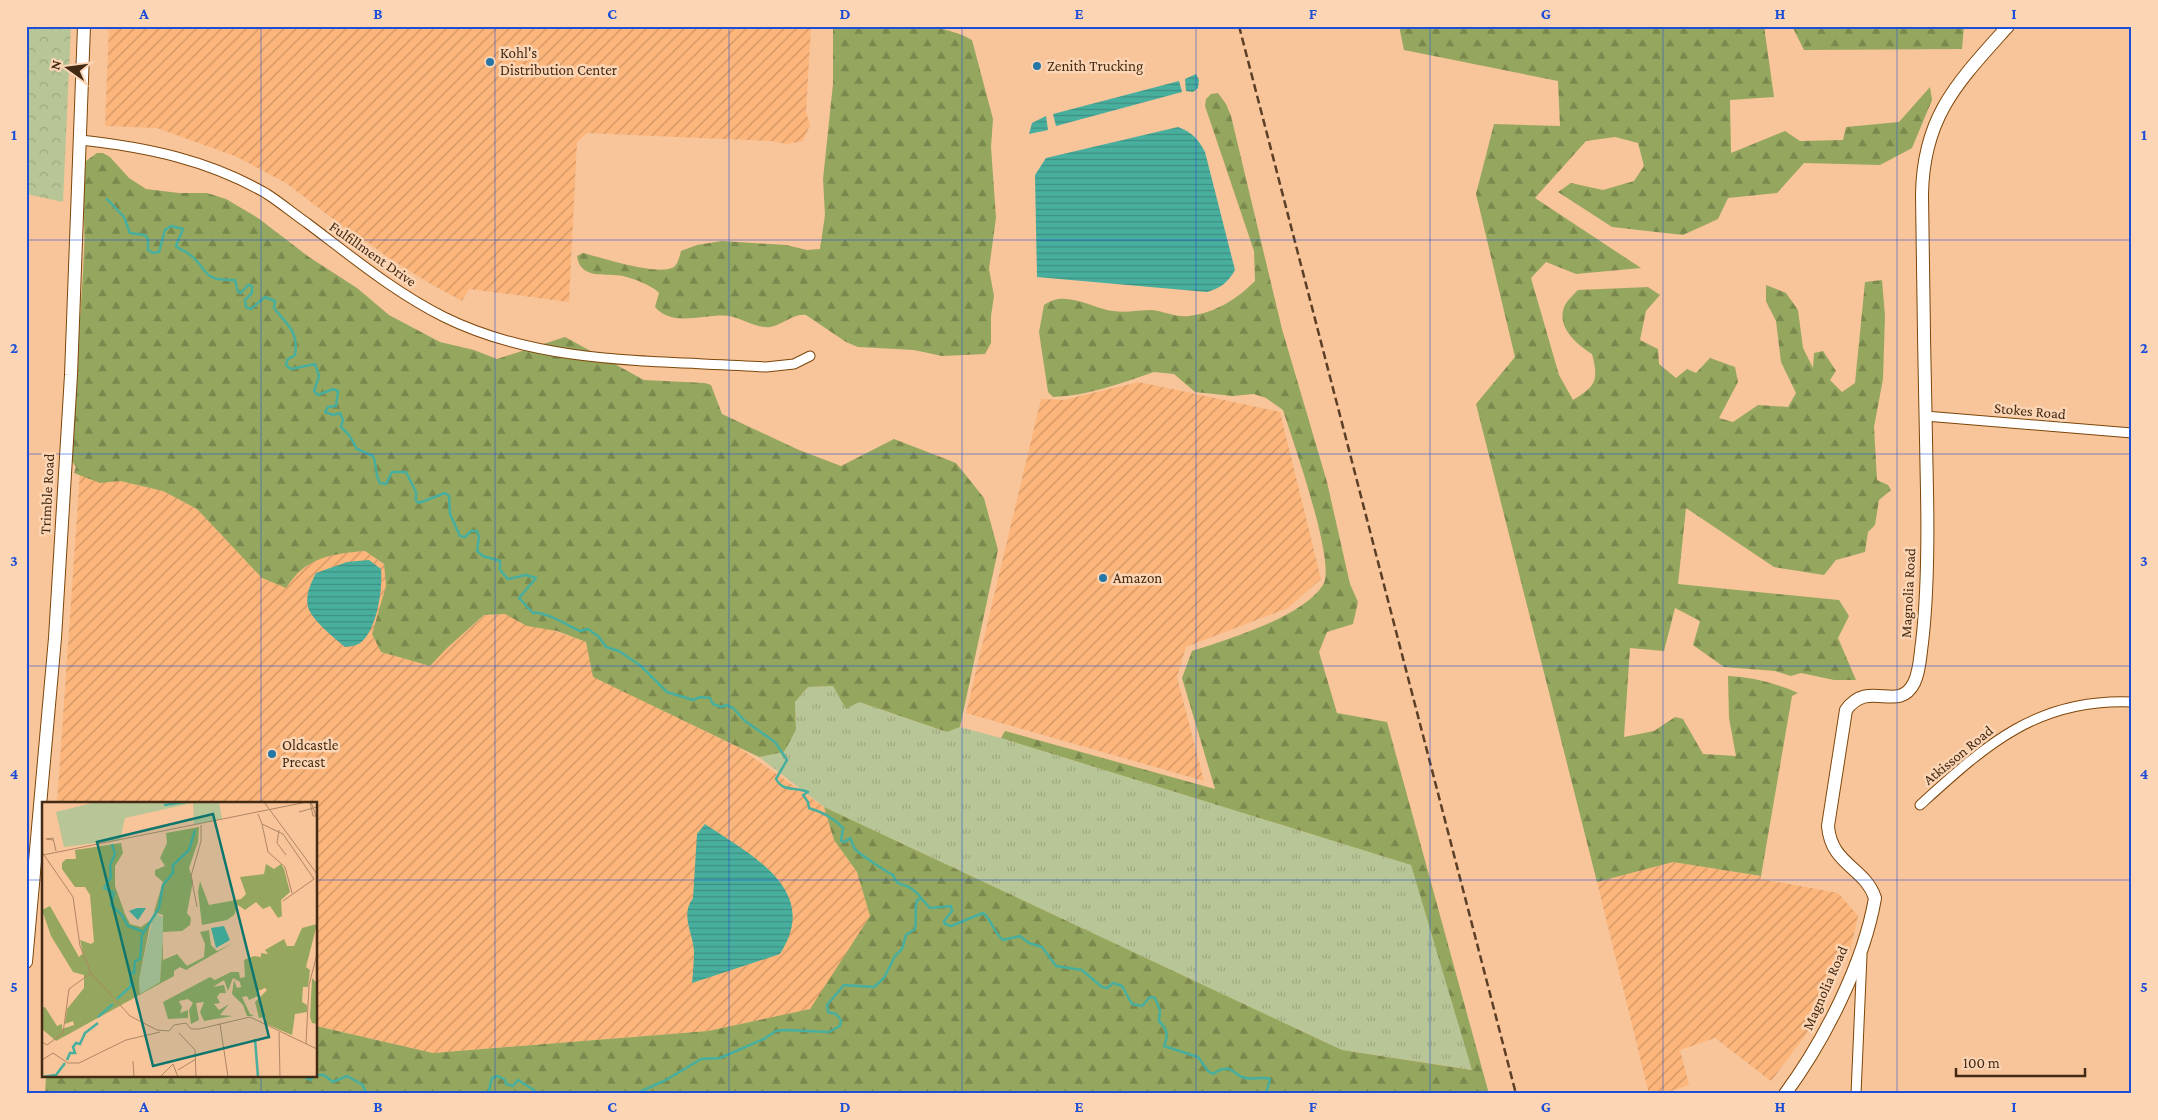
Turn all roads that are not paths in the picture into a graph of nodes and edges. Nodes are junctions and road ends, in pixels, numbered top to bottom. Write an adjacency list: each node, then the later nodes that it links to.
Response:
1 (84, 26): 3 (street, Trimble Road)
2 (2008, 26): 5 (street, Magnolia Road)
3 (80, 140): 4 (street, Fulfillment Drive); 10 (street, Trimble Road)
4 (810, 356)
5 (1925, 416): 6 (street, Stokes Road); 9 (street, Magnolia Road)
6 (2132, 433)
7 (2132, 702): 8 (street, Atkisson Road)
8 (1920, 805)
9 (1862, 945): 11 (street, Magnolia Road); 12 (street)
10 (26, 962)
11 (1785, 1094)
12 (1856, 1094)

